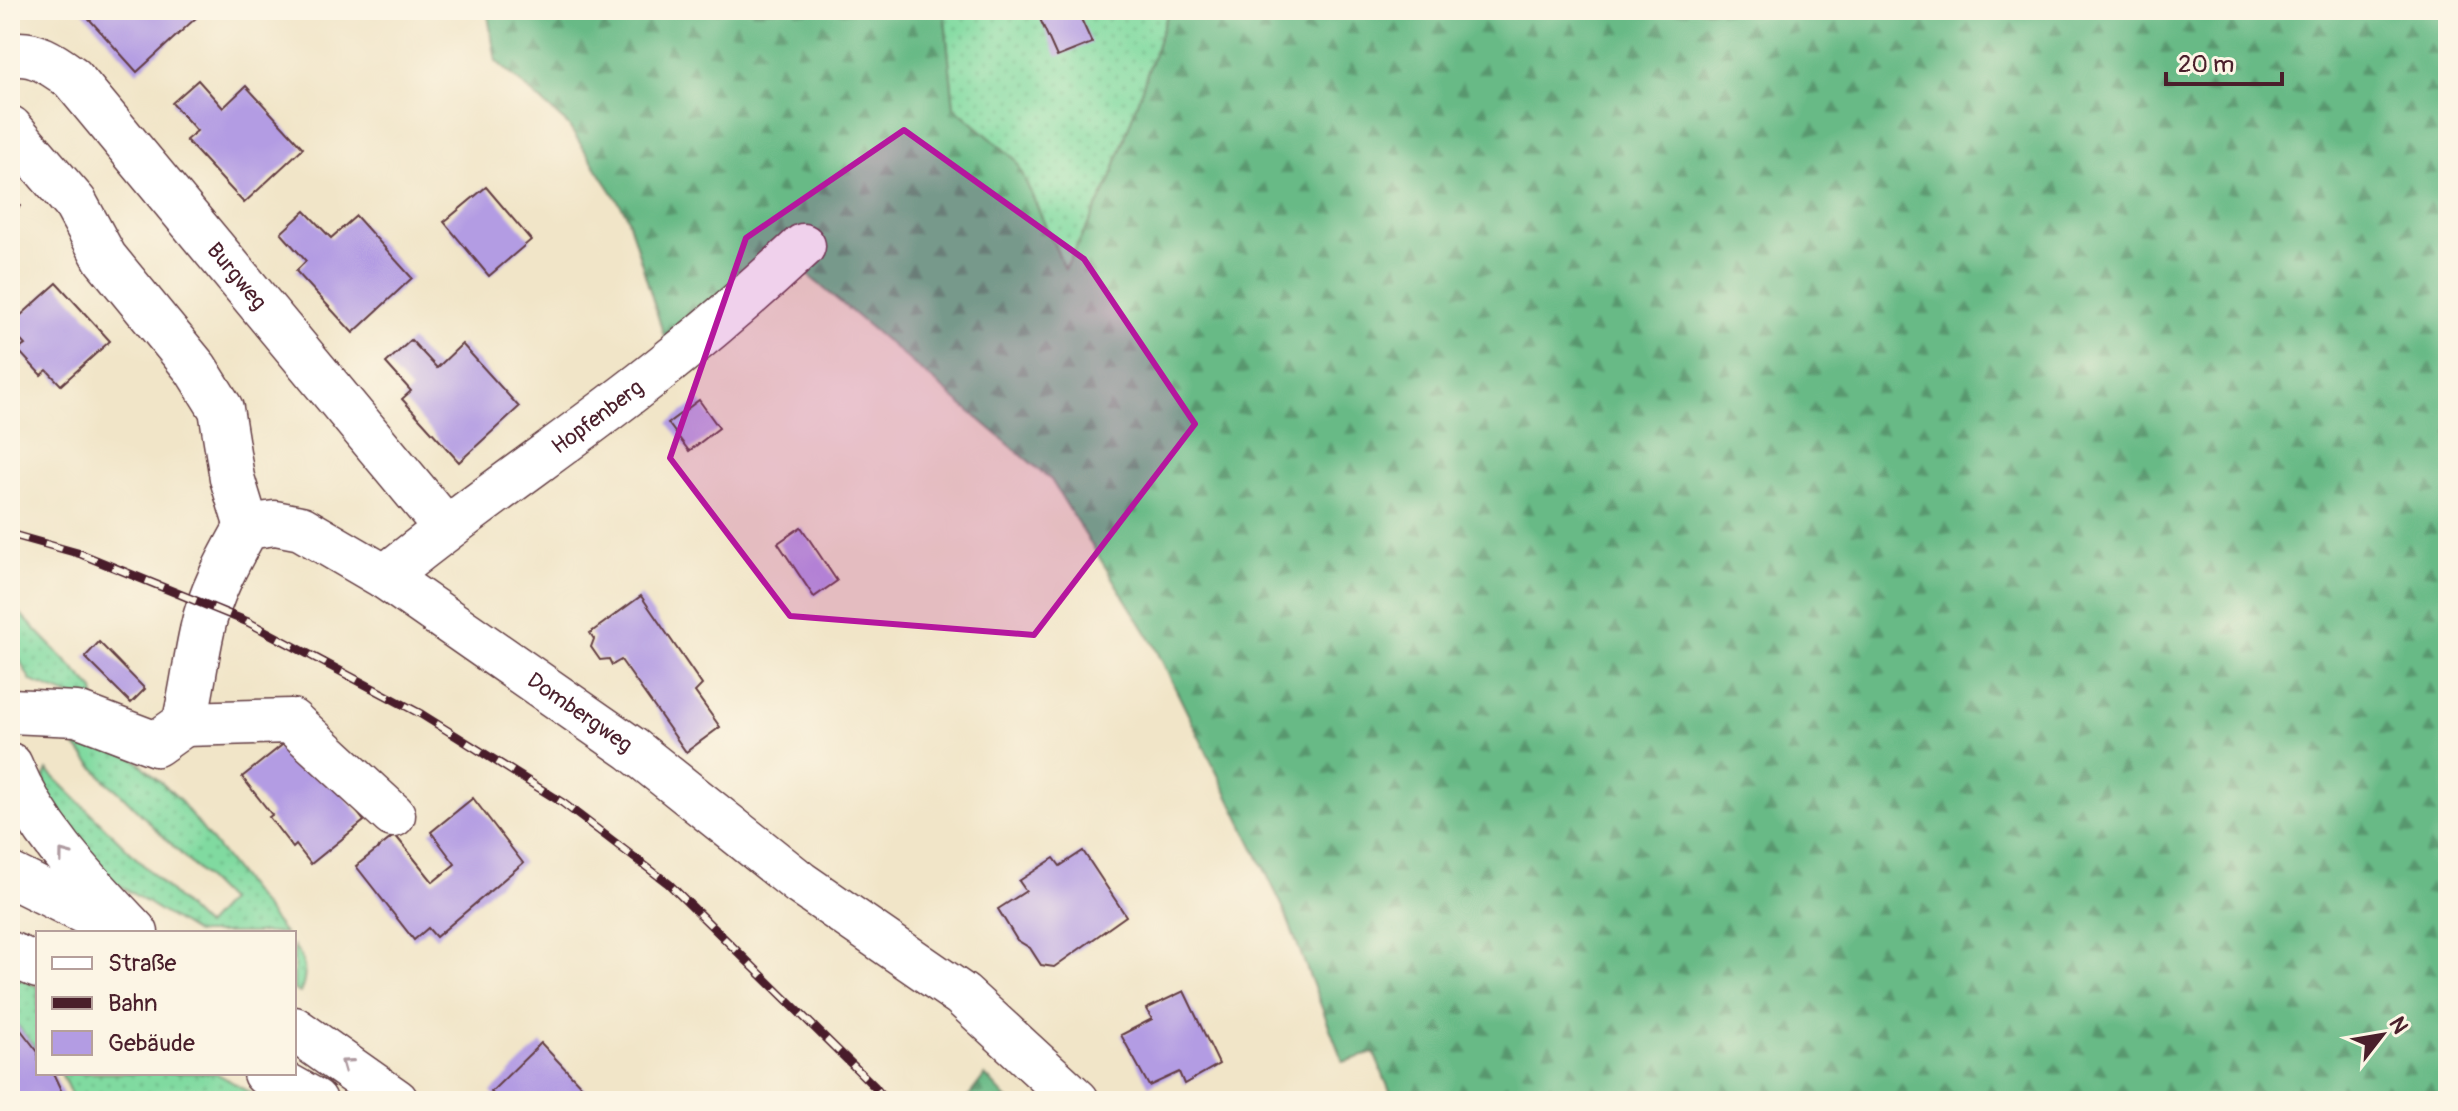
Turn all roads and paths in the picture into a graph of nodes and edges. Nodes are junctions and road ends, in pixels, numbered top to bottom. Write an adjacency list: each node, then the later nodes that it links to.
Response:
1 (10, 55): 5 (street, Burgweg)
2 (10, 128): 4 (street)
3 (803, 246): 5 (street, Hopfenberg)
4 (247, 527): 6 (street, Dombergweg); 8 (street)
5 (445, 527): 6 (street, Hopfenberg)
6 (385, 577): 20 (street, Dombergweg)
7 (10, 711): 8 (street)
8 (170, 734): 10 (street)
9 (10, 765): 13 (street, one-way to 9)
10 (393, 815)
11 (10, 875): 12 (street)
12 (123, 931)
13 (134, 931)
14 (10, 954): 15 (street)
15 (36, 965)
16 (296, 1030): 19 (street, one-way to 16)
17 (269, 1075): 18 (street)
18 (315, 1101)
19 (396, 1101)
20 (1077, 1101)

